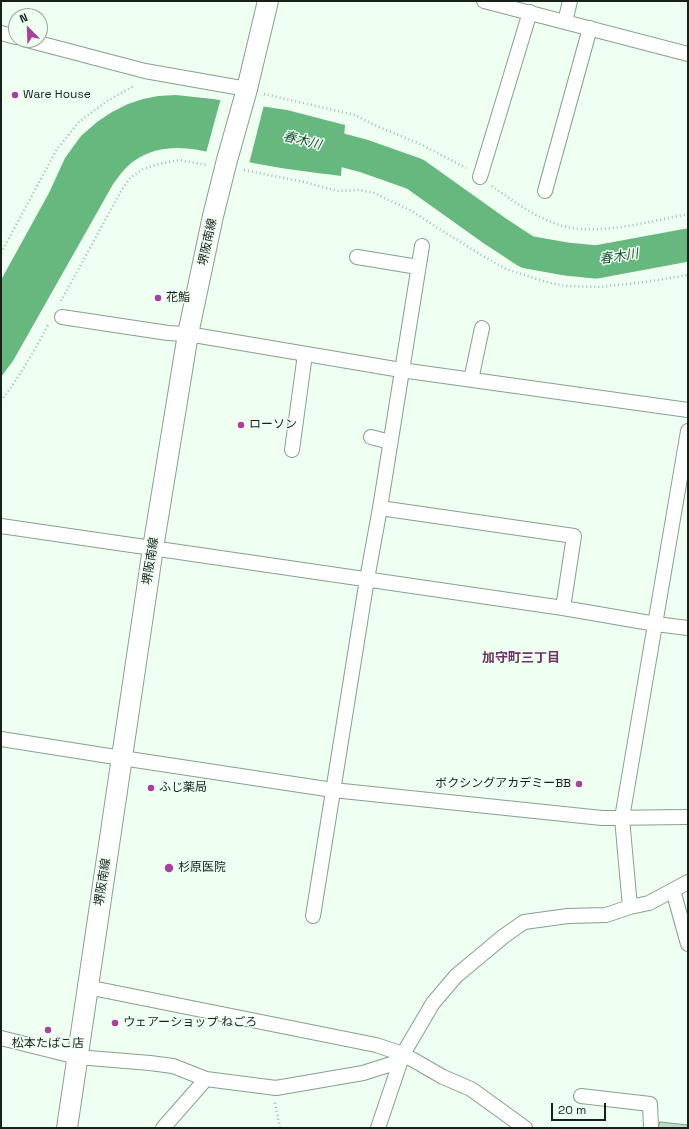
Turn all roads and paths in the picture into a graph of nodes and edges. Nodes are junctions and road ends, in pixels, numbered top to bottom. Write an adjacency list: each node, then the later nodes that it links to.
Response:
1 (268, 1): 10 (main road, 堺阪南線)
2 (484, 1): 4 (street)
3 (570, 1): 5 (street)
4 (530, 12): 5 (street); 13 (street)
5 (565, 22): 6 (street)
6 (590, 28): 8 (street); 14 (street)
7 (48, 46): 9 (street)
8 (688, 54)
9 (145, 71): 10 (street); 17 (path)
10 (252, 93): 13 (path); 24 (main road, 堺阪南線)
11 (207, 165): 21 (path)
12 (244, 170): 20 (path)
13 (480, 177): 15 (path)
14 (545, 190)
15 (688, 214)
16 (422, 246): 19 (street)
17 (1, 253)
18 (357, 257): 19 (street)
19 (418, 267): 26 (street)
20 (688, 274)
21 (61, 302)
22 (56, 320): 24 (street); 28 (path)
23 (482, 328): 27 (street)
24 (188, 334): 25 (street); 36 (main road, 堺阪南線)
25 (305, 354): 26 (street); 33 (street)
26 (401, 370): 27 (street); 32 (street)
27 (471, 380): 29 (street)
28 (1, 401)
29 (688, 410)
30 (688, 431): 39 (street)
31 (371, 437): 32 (street)
32 (390, 442): 34 (street)
33 (292, 450)
34 (380, 508): 37 (street); 38 (street)
35 (1, 526): 36 (street)
36 (153, 548): 37 (street); 42 (main road, 堺阪南線)
37 (367, 579): 38 (street); 43 (street)
38 (563, 608): 39 (street)
39 (656, 624): 40 (street); 45 (street)
40 (688, 628)
41 (1, 739): 42 (street)
42 (122, 758): 43 (street); 51 (main road, 堺阪南線)
43 (333, 790): 45 (street); 49 (street)
44 (688, 817): 45 (street)
45 (622, 818): 48 (street)
46 (688, 882): 47 (street)
47 (673, 890): 48 (street); 50 (street)
48 (630, 907): 54 (street)
49 (314, 916)
50 (688, 944)
51 (87, 987): 53 (main road, 堺阪南線); 54 (street)
52 (1, 1038): 53 (street)
53 (77, 1057): 55 (street); 58 (main road, 堺阪南線)
54 (402, 1058): 56 (street); 61 (street); 62 (street)
55 (206, 1079): 56 (street); 59 (street)
56 (272, 1087): 60 (path)
57 (581, 1096): 63 (street)
58 (67, 1128)
59 (164, 1128)
60 (280, 1128)
61 (378, 1128)
62 (525, 1128)
63 (650, 1128)

